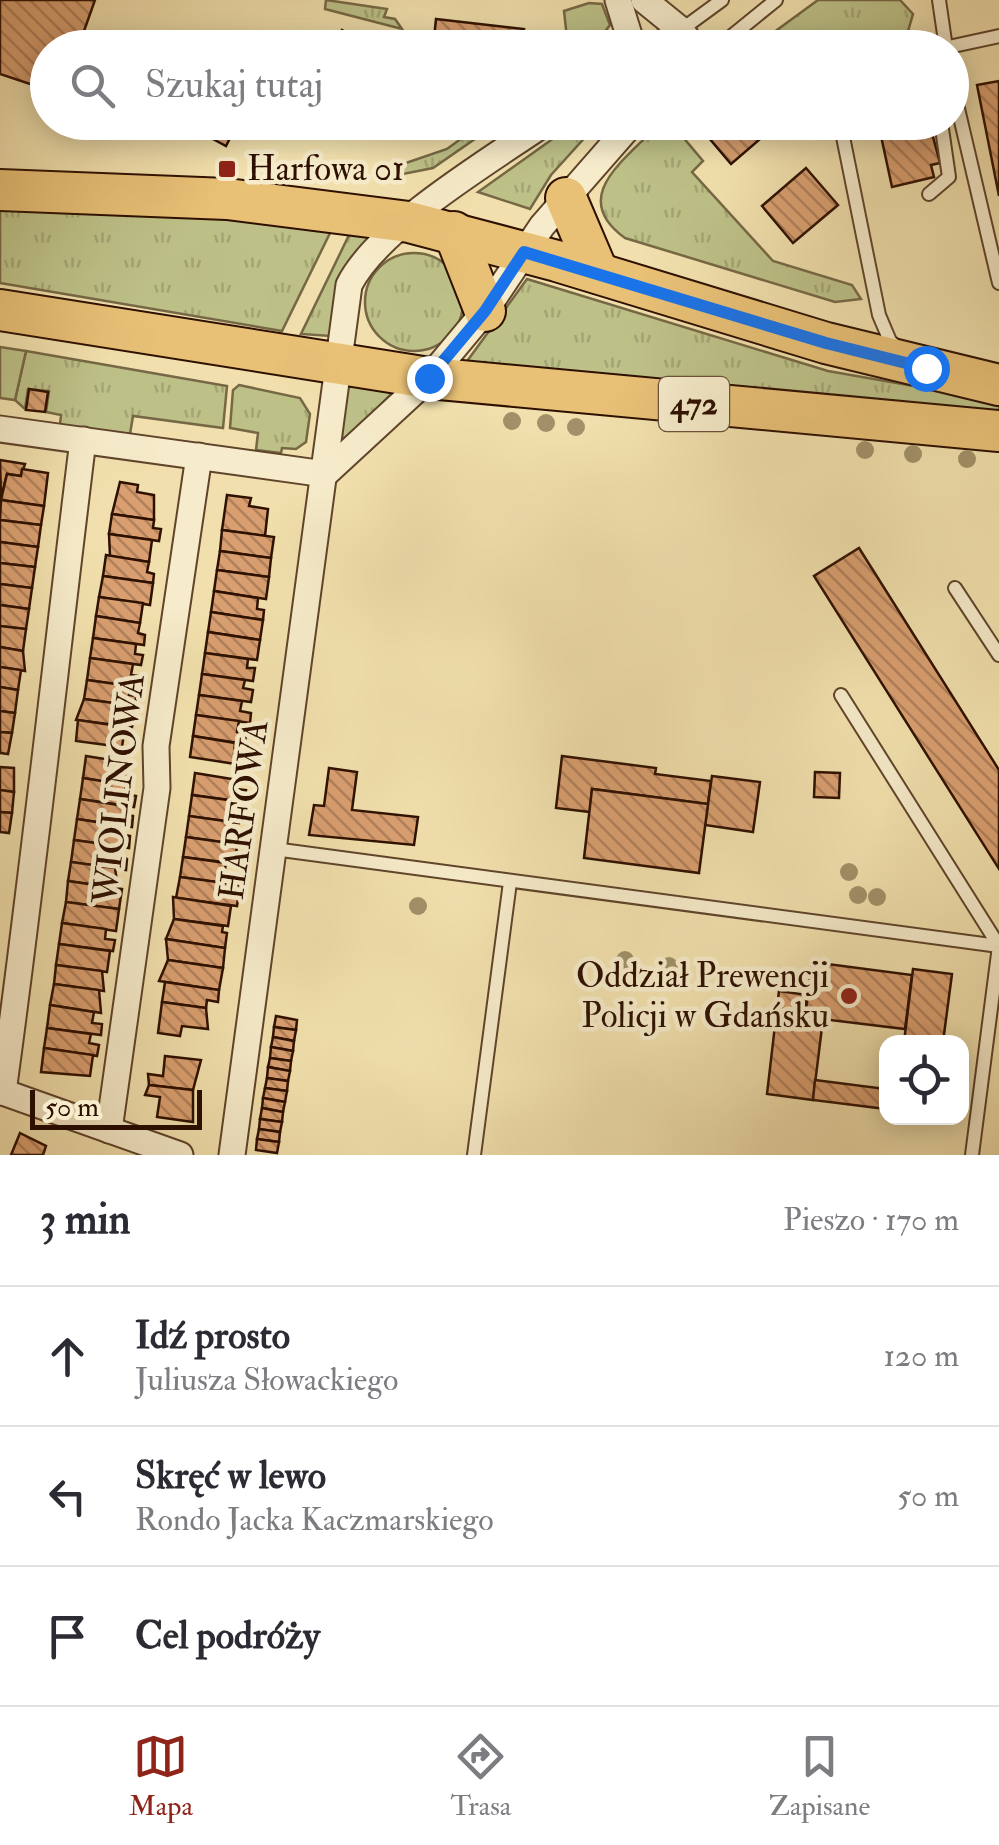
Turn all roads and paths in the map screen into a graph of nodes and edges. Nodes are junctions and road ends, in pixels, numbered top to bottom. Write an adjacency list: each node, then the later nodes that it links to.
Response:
1 (618, 0): 7 (street)
2 (644, 0): 8 (street)
3 (674, 0): 9 (street)
4 (722, 0): 10 (lane)
5 (776, 0): 11 (lane)
6 (938, 2): 12 (lane)
7 (627, 30)
8 (678, 30)
9 (685, 30)
10 (696, 30)
11 (739, 30)
12 (942, 30)
13 (999, 36): 14 (lane)
14 (969, 42)
15 (521, 140): 23 (street)
16 (617, 140): 22 (street)
17 (844, 140): 31 (lane)
18 (944, 140): 21 (lane)
19 (963, 140): 27 (lane)
20 (0, 190): 23 (main road)
21 (929, 194)
22 (566, 198): 25 (street); 26 (main road)
23 (409, 222): 24 (main road); 30 (street)
24 (454, 232): 25 (main road); 29 (main road)
25 (524, 252): 26 (main road); 29 (street)
26 (598, 274): 31 (main road)
27 (999, 283)
28 (0, 310): 30 (main road, 472)
29 (485, 311): 32 (street)
30 (336, 366): 32 (main road, 472); 38 (street, HARFOWA)
31 (926, 368): 33 (main road)
32 (429, 378): 35 (main road, 472); 38 (street)
33 (999, 385)
34 (0, 429): 36 (street)
35 (999, 431)
36 (83, 440): 37 (street); 45 (street)
37 (198, 456): 38 (street); 46 (street, WIOLINOWA)
38 (325, 474): 42 (street, HARFOWA)
39 (956, 588): 40 (lane)
40 (999, 654)
41 (840, 694): 44 (lane)
42 (274, 849): 43 (lane); 48 (street, HARFOWA)
43 (510, 882): 44 (lane); 49 (lane)
44 (999, 946): 50 (lane)
45 (2, 1092): 46 (street)
46 (110, 1130): 47 (street)
47 (180, 1155)
48 (232, 1155)
49 (474, 1155)
50 (972, 1155)

